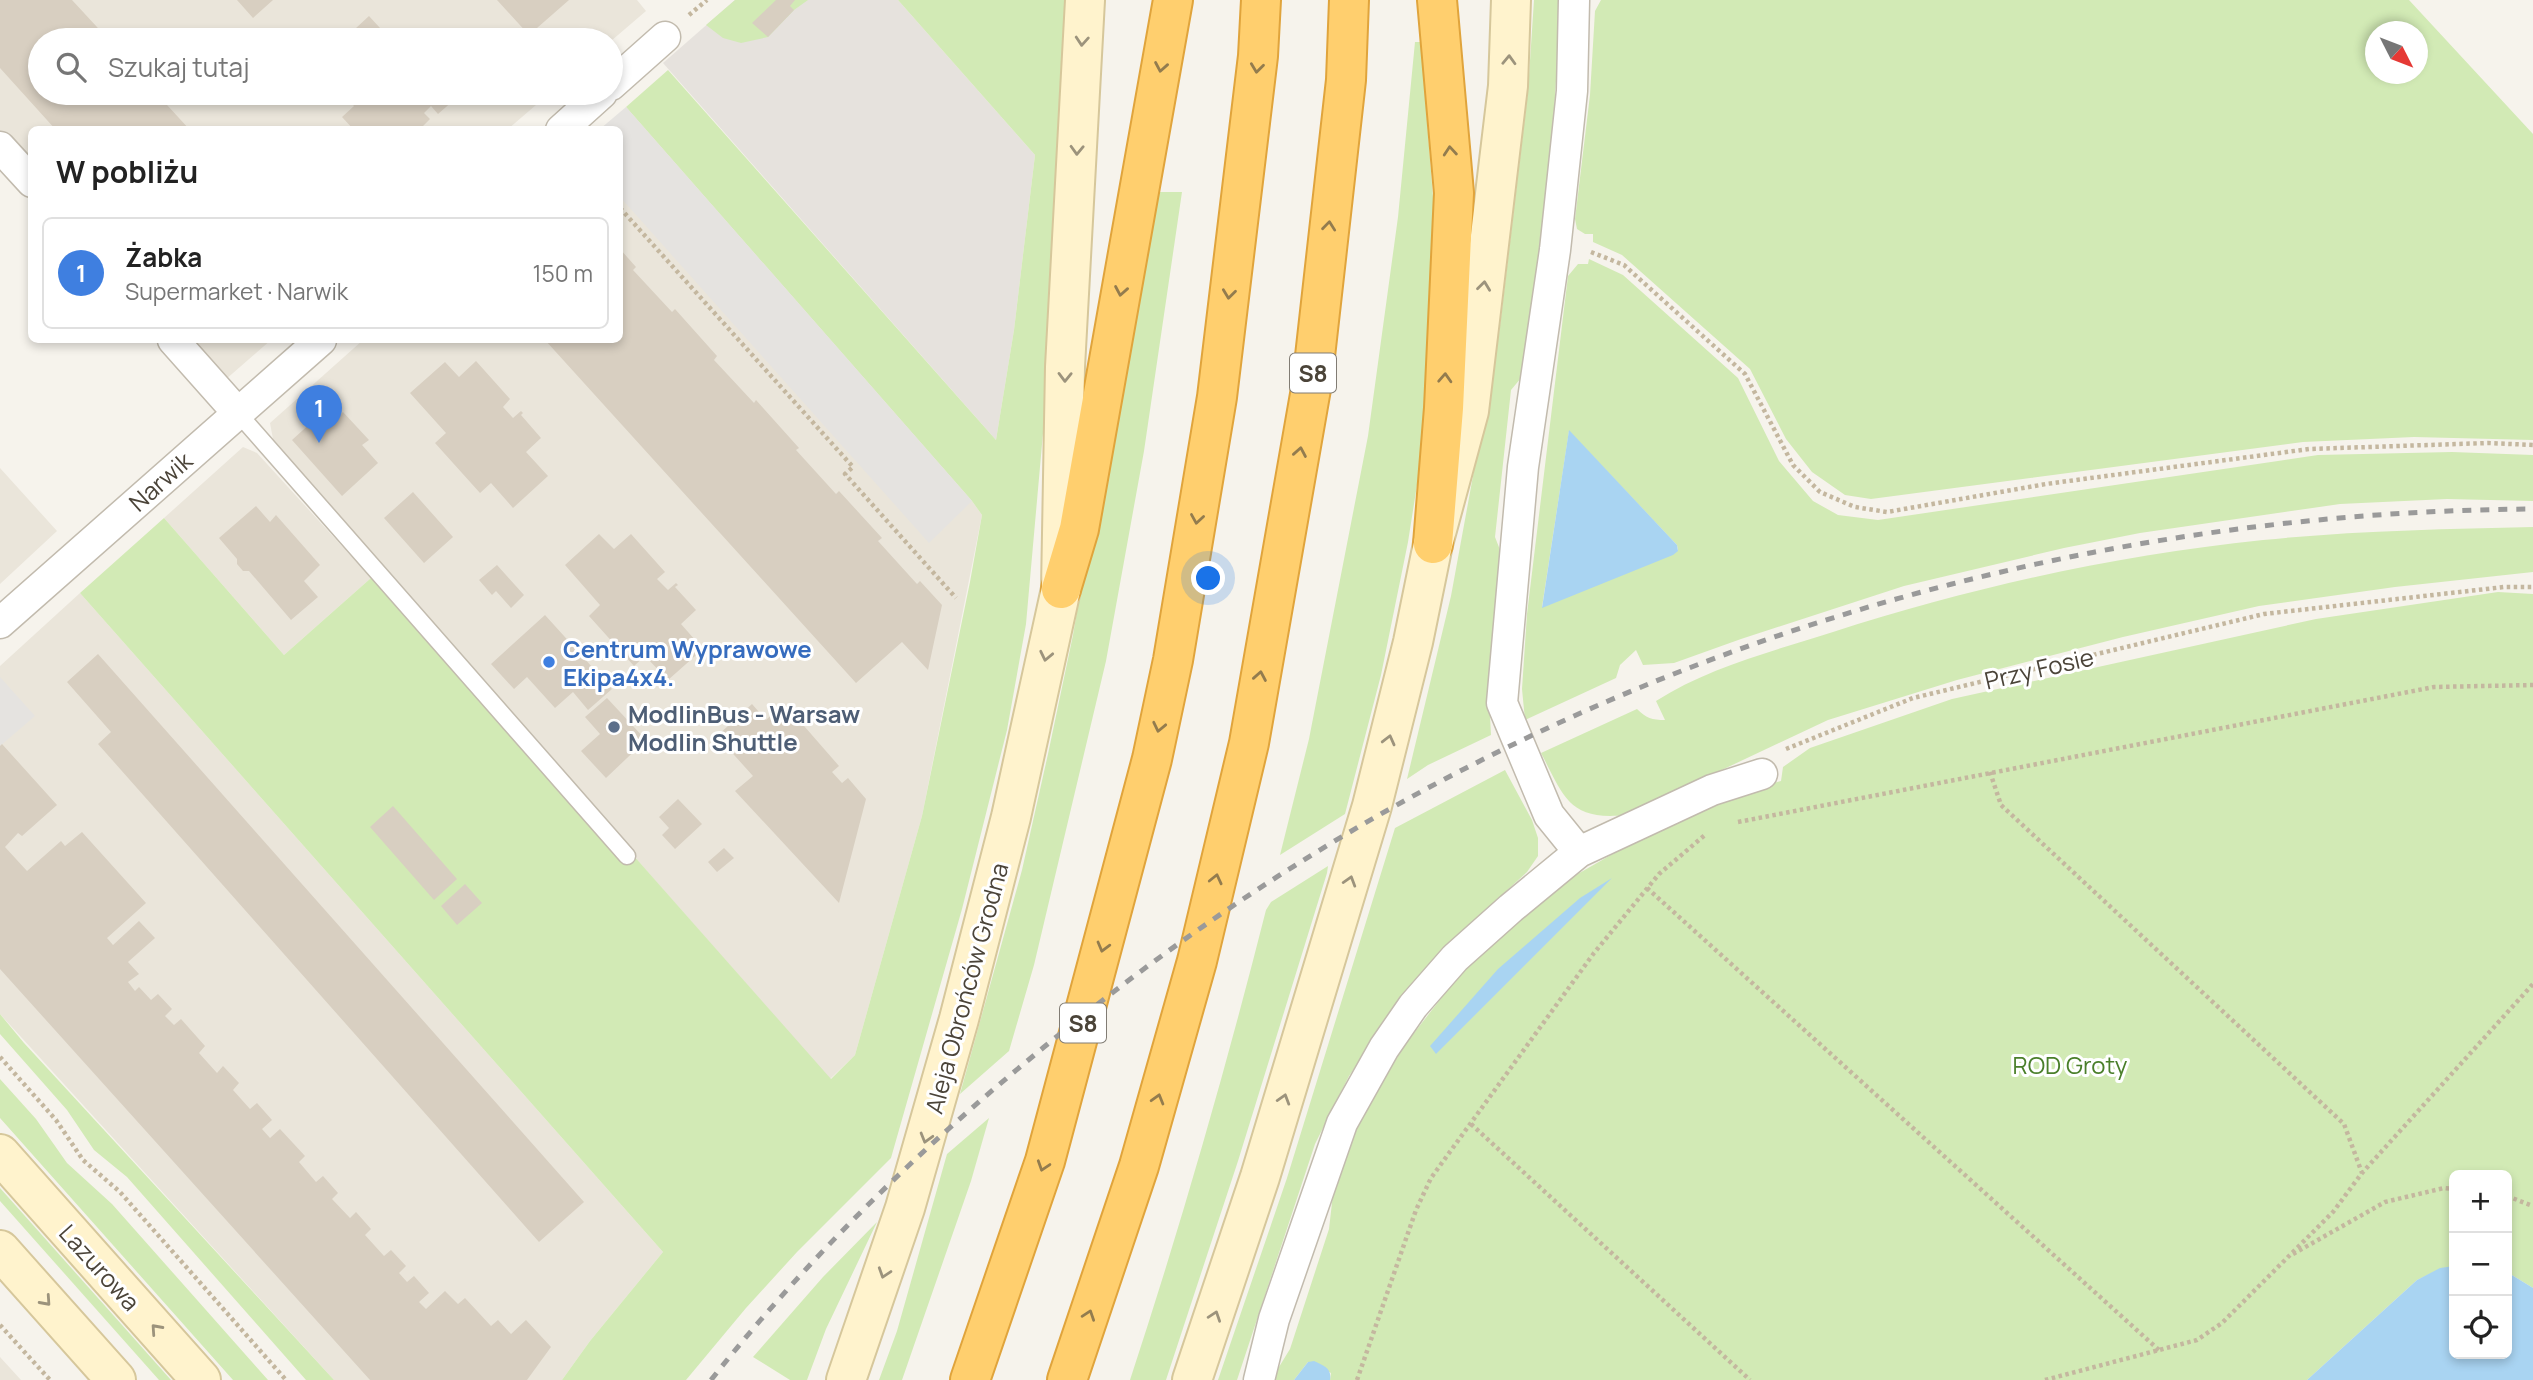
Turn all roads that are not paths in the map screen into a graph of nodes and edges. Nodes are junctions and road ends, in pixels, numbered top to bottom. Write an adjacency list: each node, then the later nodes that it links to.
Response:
1 (1085, 0): 18 (main road, Aleja Obrońców Grodna, one-way to 18)
2 (1173, 0): 18 (highway, one-way to 18)
3 (1261, 0): 28 (highway, S8, one-way to 28)
4 (1349, 0): 29 (highway, S8, one-way to 4)
5 (1437, 0): 17 (highway, one-way to 5)
6 (1511, 0): 17 (main road, one-way to 6)
7 (1574, 0): 21 (street)
8 (665, 37): 9 (street)
9 (623, 74)
10 (589, 105): 11 (street)
11 (565, 126)
12 (0, 147): 13 (street)
13 (28, 178)
14 (176, 343): 16 (street)
15 (318, 343): 16 (street, Narwik)
16 (237, 412): 19 (street, Narwik); 22 (lane)
17 (1433, 544): 30 (main road, one-way to 17)
18 (1061, 589): 27 (main road, Aleja Obrońców Grodna, one-way to 27)
19 (0, 623)
20 (1762, 774): 21 (street)
21 (1579, 852): 31 (street)
22 (626, 856)
23 (0, 1154): 26 (main road, Lazurowa, one-way to 23)
24 (0, 1250): 25 (main road, one-way to 25)
25 (116, 1380)
26 (201, 1380)
27 (846, 1380)
28 (970, 1380)
29 (1067, 1380)
30 (1192, 1380)
31 (1259, 1380)

